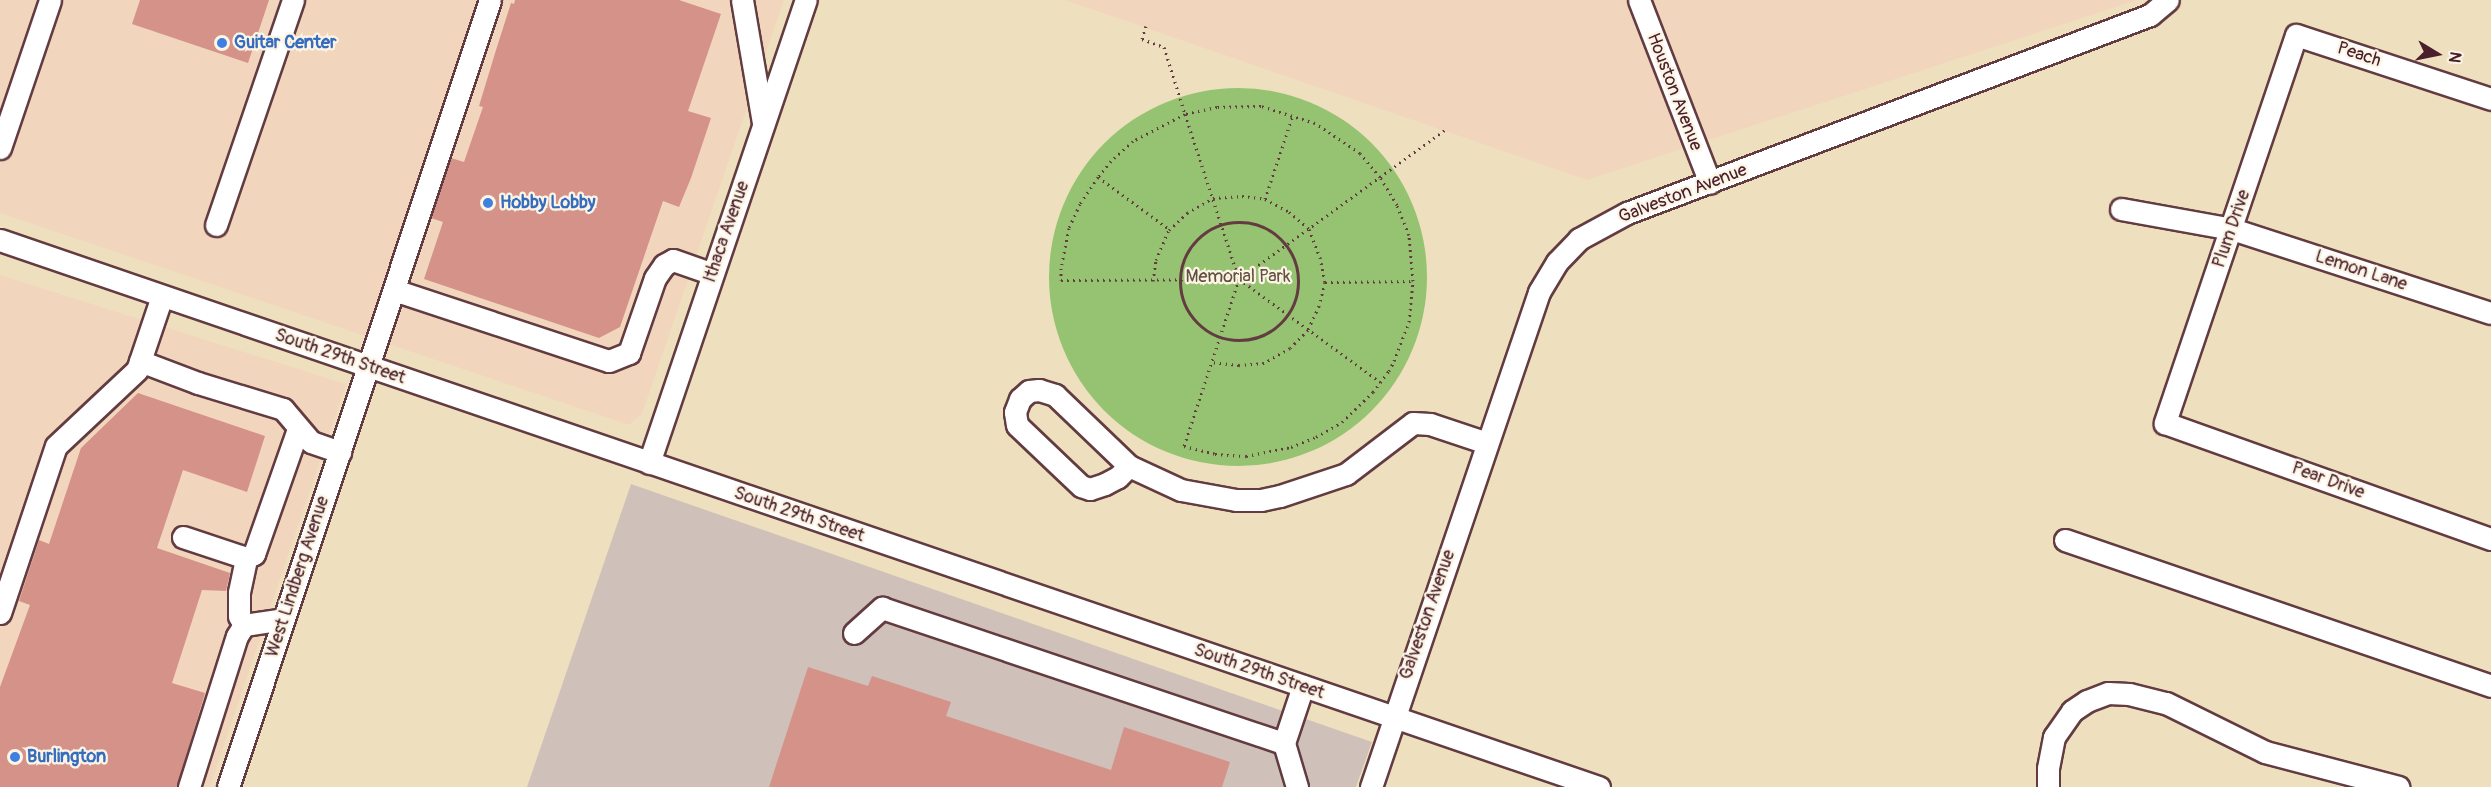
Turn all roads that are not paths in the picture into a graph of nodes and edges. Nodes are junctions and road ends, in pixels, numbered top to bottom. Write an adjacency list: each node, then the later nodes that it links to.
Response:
1 (50, 0): 11 (street)
2 (293, 0): 14 (street)
3 (490, 0): 18 (street, West Lindberg Avenue)
4 (742, 0): 10 (street)
5 (806, 0): 10 (street, Ithaca Avenue)
6 (1639, 0): 12 (street, Houston Avenue)
7 (2168, 0): 12 (street, Galveston Avenue)
8 (2296, 35): 9 (street, Peach); 15 (street, Plum Drive)
9 (2491, 99)
10 (763, 125): 17 (street, Ithaca Avenue)
11 (0, 148)
12 (1710, 183): 25 (street, Galveston Avenue)
13 (2121, 209): 15 (street, Lemon Lane)
14 (216, 225)
15 (2232, 229): 20 (street, Lemon Lane); 23 (street, Plum Drive)
16 (0, 240): 19 (street, South 29th Street)
17 (713, 274): 18 (street); 27 (street, Ithaca Avenue)
18 (393, 290): 22 (street, West Lindberg Avenue)
19 (162, 296): 21 (street); 22 (street, South 29th Street)
20 (2491, 313)
21 (140, 361): 24 (street); 33 (street)
22 (368, 367): 26 (street, West Lindberg Avenue); 27 (street, South 29th Street)
23 (2165, 423): 30 (street, Pear Drive)
24 (298, 429): 26 (street); 32 (street)
25 (1486, 443): 28 (street); 39 (street, Galveston Avenue)
26 (339, 452): 34 (street, West Lindberg Avenue)
27 (649, 463): 37 (street, South 29th Street)
28 (1129, 466): 28 (street)
29 (183, 537): 32 (street)
30 (2491, 539)
31 (2065, 540): 38 (street)
32 (246, 558): 35 (street)
33 (0, 612)
34 (284, 619): 35 (street); 42 (street, West Lindberg Avenue)
35 (244, 625): 41 (street)
36 (854, 633): 40 (street)
37 (1303, 686): 39 (street, South 29th Street); 40 (street)
38 (2491, 686)
39 (1393, 718): 44 (street, Galveston Avenue); 45 (street, South 29th Street)
40 (1284, 743): 43 (street)
41 (189, 787)
42 (228, 787)
43 (1297, 787)
44 (1371, 787)
45 (1599, 787)
46 (2048, 787): 47 (street)
47 (2398, 787)

